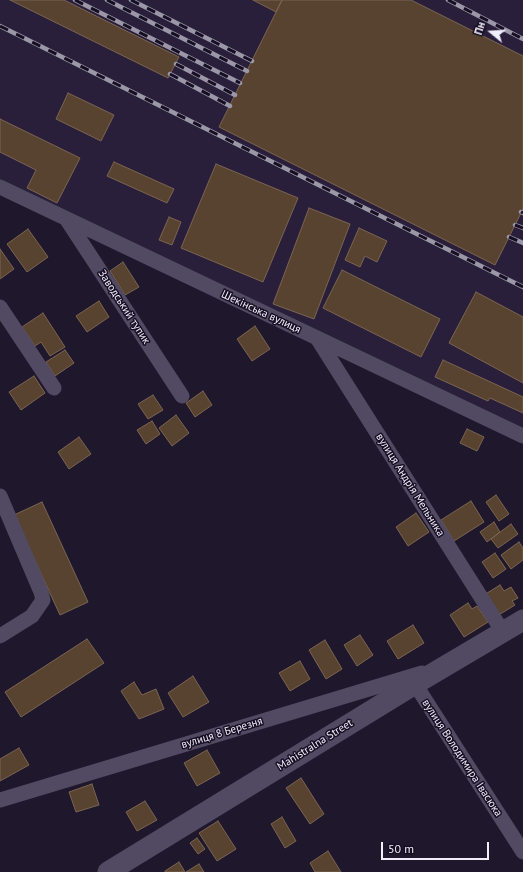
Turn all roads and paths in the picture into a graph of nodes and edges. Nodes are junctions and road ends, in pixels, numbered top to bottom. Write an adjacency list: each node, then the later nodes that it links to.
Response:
1 (0, 187): 2 (street, Шекінська вулиця)
2 (67, 219): 4 (street, Шекінська вулиця); 6 (street, Заводський тупик)
3 (0, 308): 5 (street)
4 (317, 338): 7 (street, Шекінська вулиця); 9 (street, вулиця Андрія Мельника)
5 (54, 388)
6 (182, 396)
7 (523, 436)
8 (0, 496): 10 (street)
9 (517, 627): 11 (main road, Mahistralna Street)
10 (0, 636)
11 (444, 667): 12 (main road, Mahistralna Street); 13 (street, вулиця 8 Березня)
12 (415, 684): 14 (street, вулиця Володимира Івасюка); 15 (main road, Mahistralna Street)
13 (0, 800)
14 (523, 852)
15 (108, 872)

